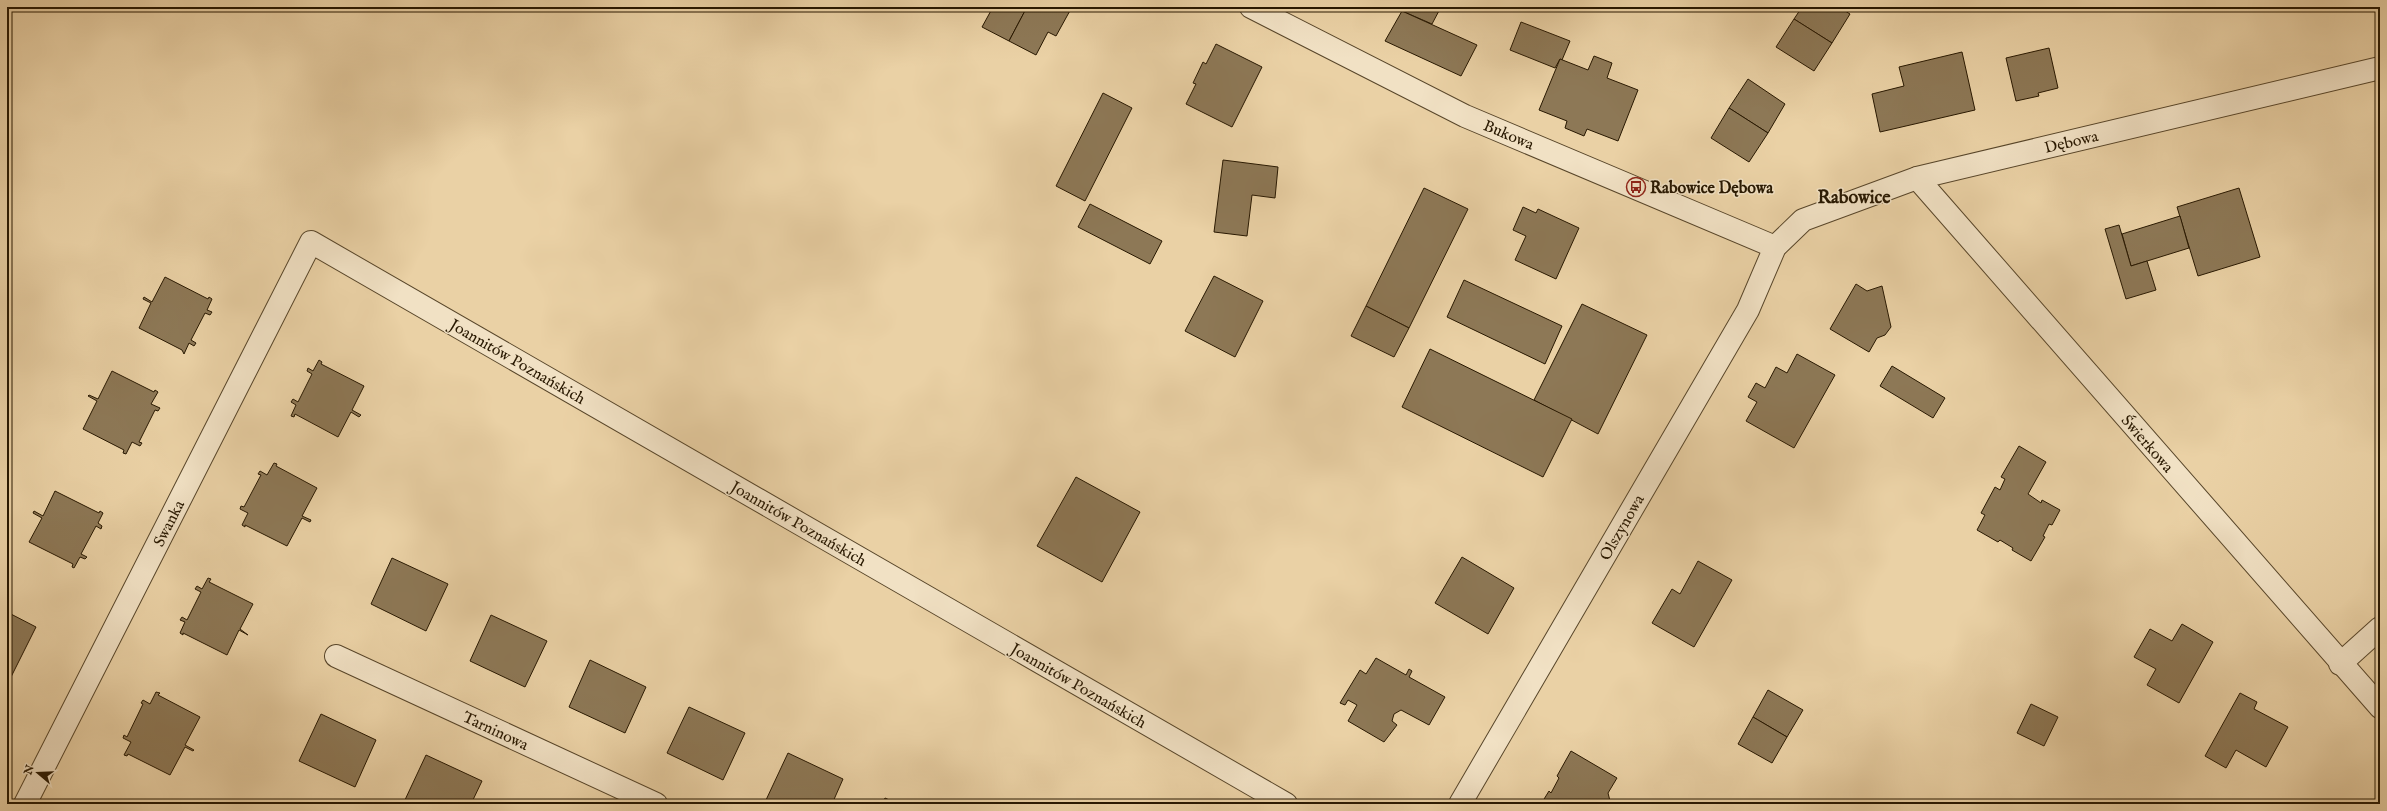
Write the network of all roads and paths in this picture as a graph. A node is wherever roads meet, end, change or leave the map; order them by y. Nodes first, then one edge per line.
1 (1250, 7) edge
2 (2380, 68) edge
3 (1917, 178) junction
4 (311, 242) joint
5 (1775, 247) junction
6 (2380, 628) edge
7 (336, 656) dead end
8 (2340, 664) junction
9 (2380, 707) edge
10 (25, 804) edge
11 (656, 804) edge
12 (1286, 804) edge
13 (1460, 804) edge

1 - 5 street, Bukowa
2 - 3 street, Dębowa
3 - 5 street, Dębowa
3 - 8 street, Świerkowa
4 - 10 street, Swanka
4 - 12 street, Joannitów Poznańskich
5 - 13 street, Olszynowa
6 - 8 street
7 - 11 street, Tarninowa
8 - 9 street, Świerkowa

